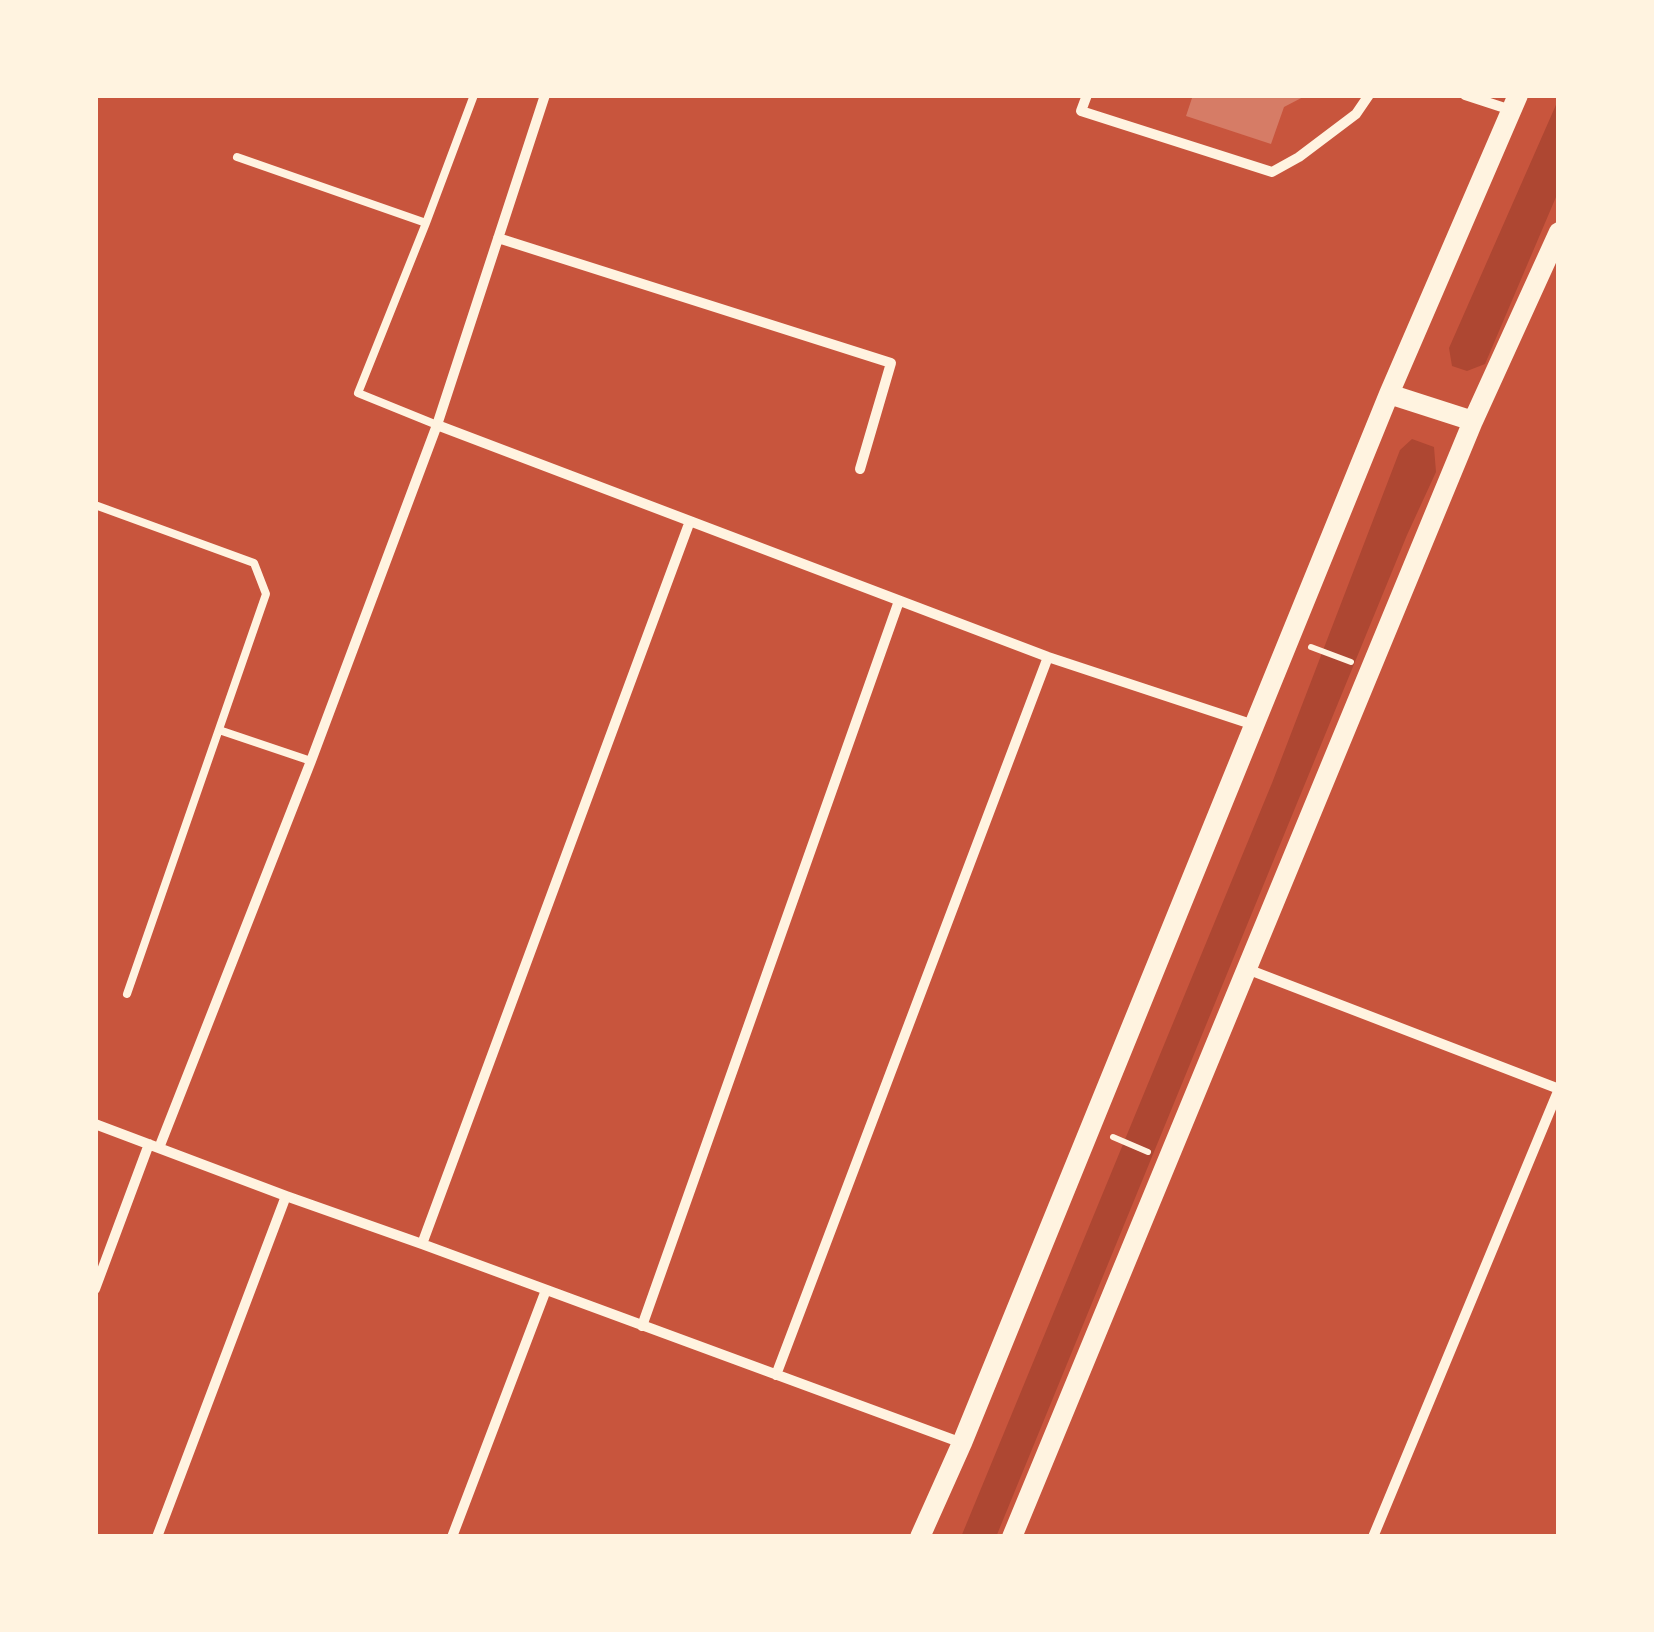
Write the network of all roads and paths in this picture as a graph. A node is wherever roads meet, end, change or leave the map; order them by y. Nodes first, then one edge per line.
1 (474, 95) edge
2 (544, 95) edge
3 (1087, 95) edge
4 (1369, 95) edge
5 (1465, 95) edge
6 (1514, 102) edge
7 (237, 157) dead end
8 (426, 223) junction
9 (1559, 232) edge
10 (498, 238) junction
11 (1389, 394) junction
12 (1473, 421) junction
13 (438, 425) junction
14 (860, 469) dead end
15 (95, 504) edge
16 (690, 521) junction
17 (900, 601) junction
18 (1290, 639) junction
19 (1048, 657) junction
20 (1370, 670) junction
21 (1254, 725) junction
22 (219, 730) junction
23 (311, 761) junction
24 (1246, 968) junction
25 (127, 994) dead end
26 (1559, 1089) edge
27 (95, 1124) edge
28 (1090, 1128) junction
29 (154, 1146) junction
30 (1167, 1161) junction
31 (286, 1196) junction
32 (422, 1244) junction
33 (95, 1288) edge
34 (546, 1290) junction
35 (642, 1326) junction
36 (776, 1375) junction
37 (962, 1443) junction
38 (156, 1537) edge
39 (452, 1537) edge
40 (920, 1537) edge
41 (1012, 1537) edge
42 (1373, 1537) edge

1 - 8 lane
2 - 10 street
3 - 4 street
5 - 6 street
6 - 11 main road
7 - 8 lane
8 - 13 lane
9 - 12 main road
10 - 13 street
10 - 14 street
11 - 12 main road
11 - 18 main road
12 - 20 main road
13 - 16 street
13 - 23 street
15 - 22 lane
16 - 17 street
16 - 32 street
17 - 19 street
17 - 35 street
18 - 20 path
18 - 21 main road
19 - 21 street
19 - 36 street
20 - 24 main road
21 - 28 main road
22 - 23 lane
22 - 25 lane
23 - 29 street
24 - 26 street
24 - 30 main road
26 - 42 street
27 - 29 street
28 - 30 path
28 - 37 main road
29 - 31 street
29 - 33 street
30 - 41 main road
31 - 32 street
31 - 38 street
32 - 34 street
34 - 35 street
34 - 39 street
35 - 36 street
36 - 37 street
37 - 40 main road

